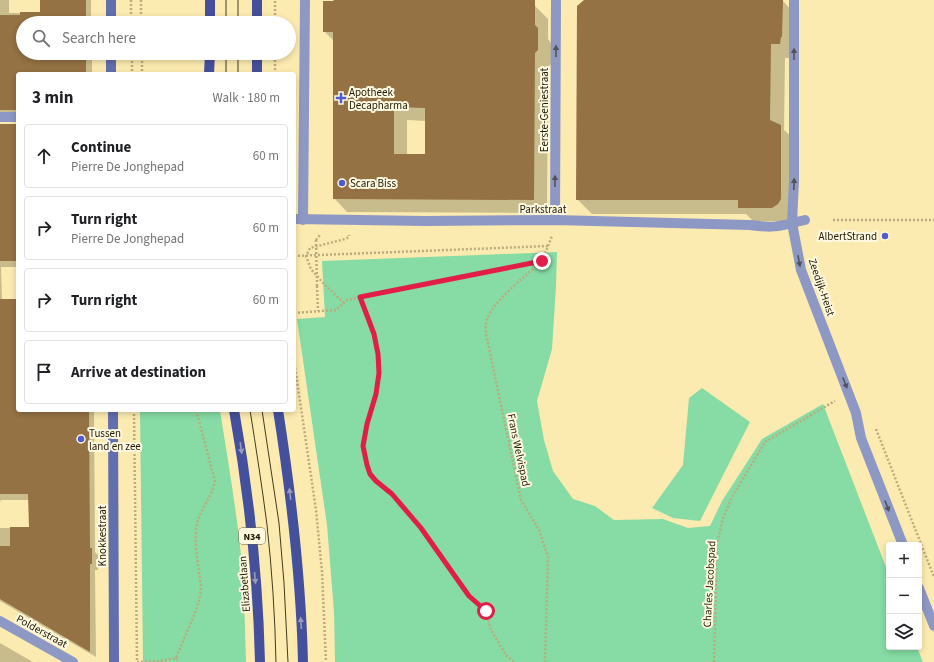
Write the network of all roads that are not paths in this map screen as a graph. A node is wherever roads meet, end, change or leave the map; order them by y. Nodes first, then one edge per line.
1 (111, 0) edge
2 (210, 0) edge
3 (257, 0) edge
4 (305, 0) edge
5 (556, 0) edge
6 (794, 0) edge
7 (111, 16) edge
8 (210, 16) edge
9 (257, 16) edge
10 (111, 60) edge
11 (210, 60) edge
12 (257, 60) edge
13 (111, 72) edge
14 (209, 72) edge
15 (257, 72) edge
16 (16, 117) edge
17 (0, 118) edge
18 (299, 220) edge
19 (555, 220) junction
20 (805, 220) dead end
21 (792, 223) junction
22 (113, 412) edge
23 (234, 412) edge
24 (278, 412) edge
25 (901, 542) edge
26 (922, 596) edge
27 (0, 621) edge
28 (934, 626) edge
29 (73, 662) edge
30 (114, 662) edge
31 (260, 662) edge
32 (303, 662) edge

1 - 7 street
2 - 8 main road
3 - 9 main road
4 - 18 street
19 -> 5 street, Eerste-Geniestraat
21 -> 6 street, Zeedijk-Heist
10 - 13 street
11 - 14 main road
12 - 15 main road
16 - 17 street
18 - 19 street, Parkstraat
19 - 21 street, Parkstraat
20 - 21 street, Parkstraat
21 -> 25 street, Zeedijk-Heist
22 - 30 street, Knokkestraat
23 -> 31 main road, Elizabetlaan / N34
32 -> 24 main road
26 - 28 street
27 - 29 street, Polderstraat

